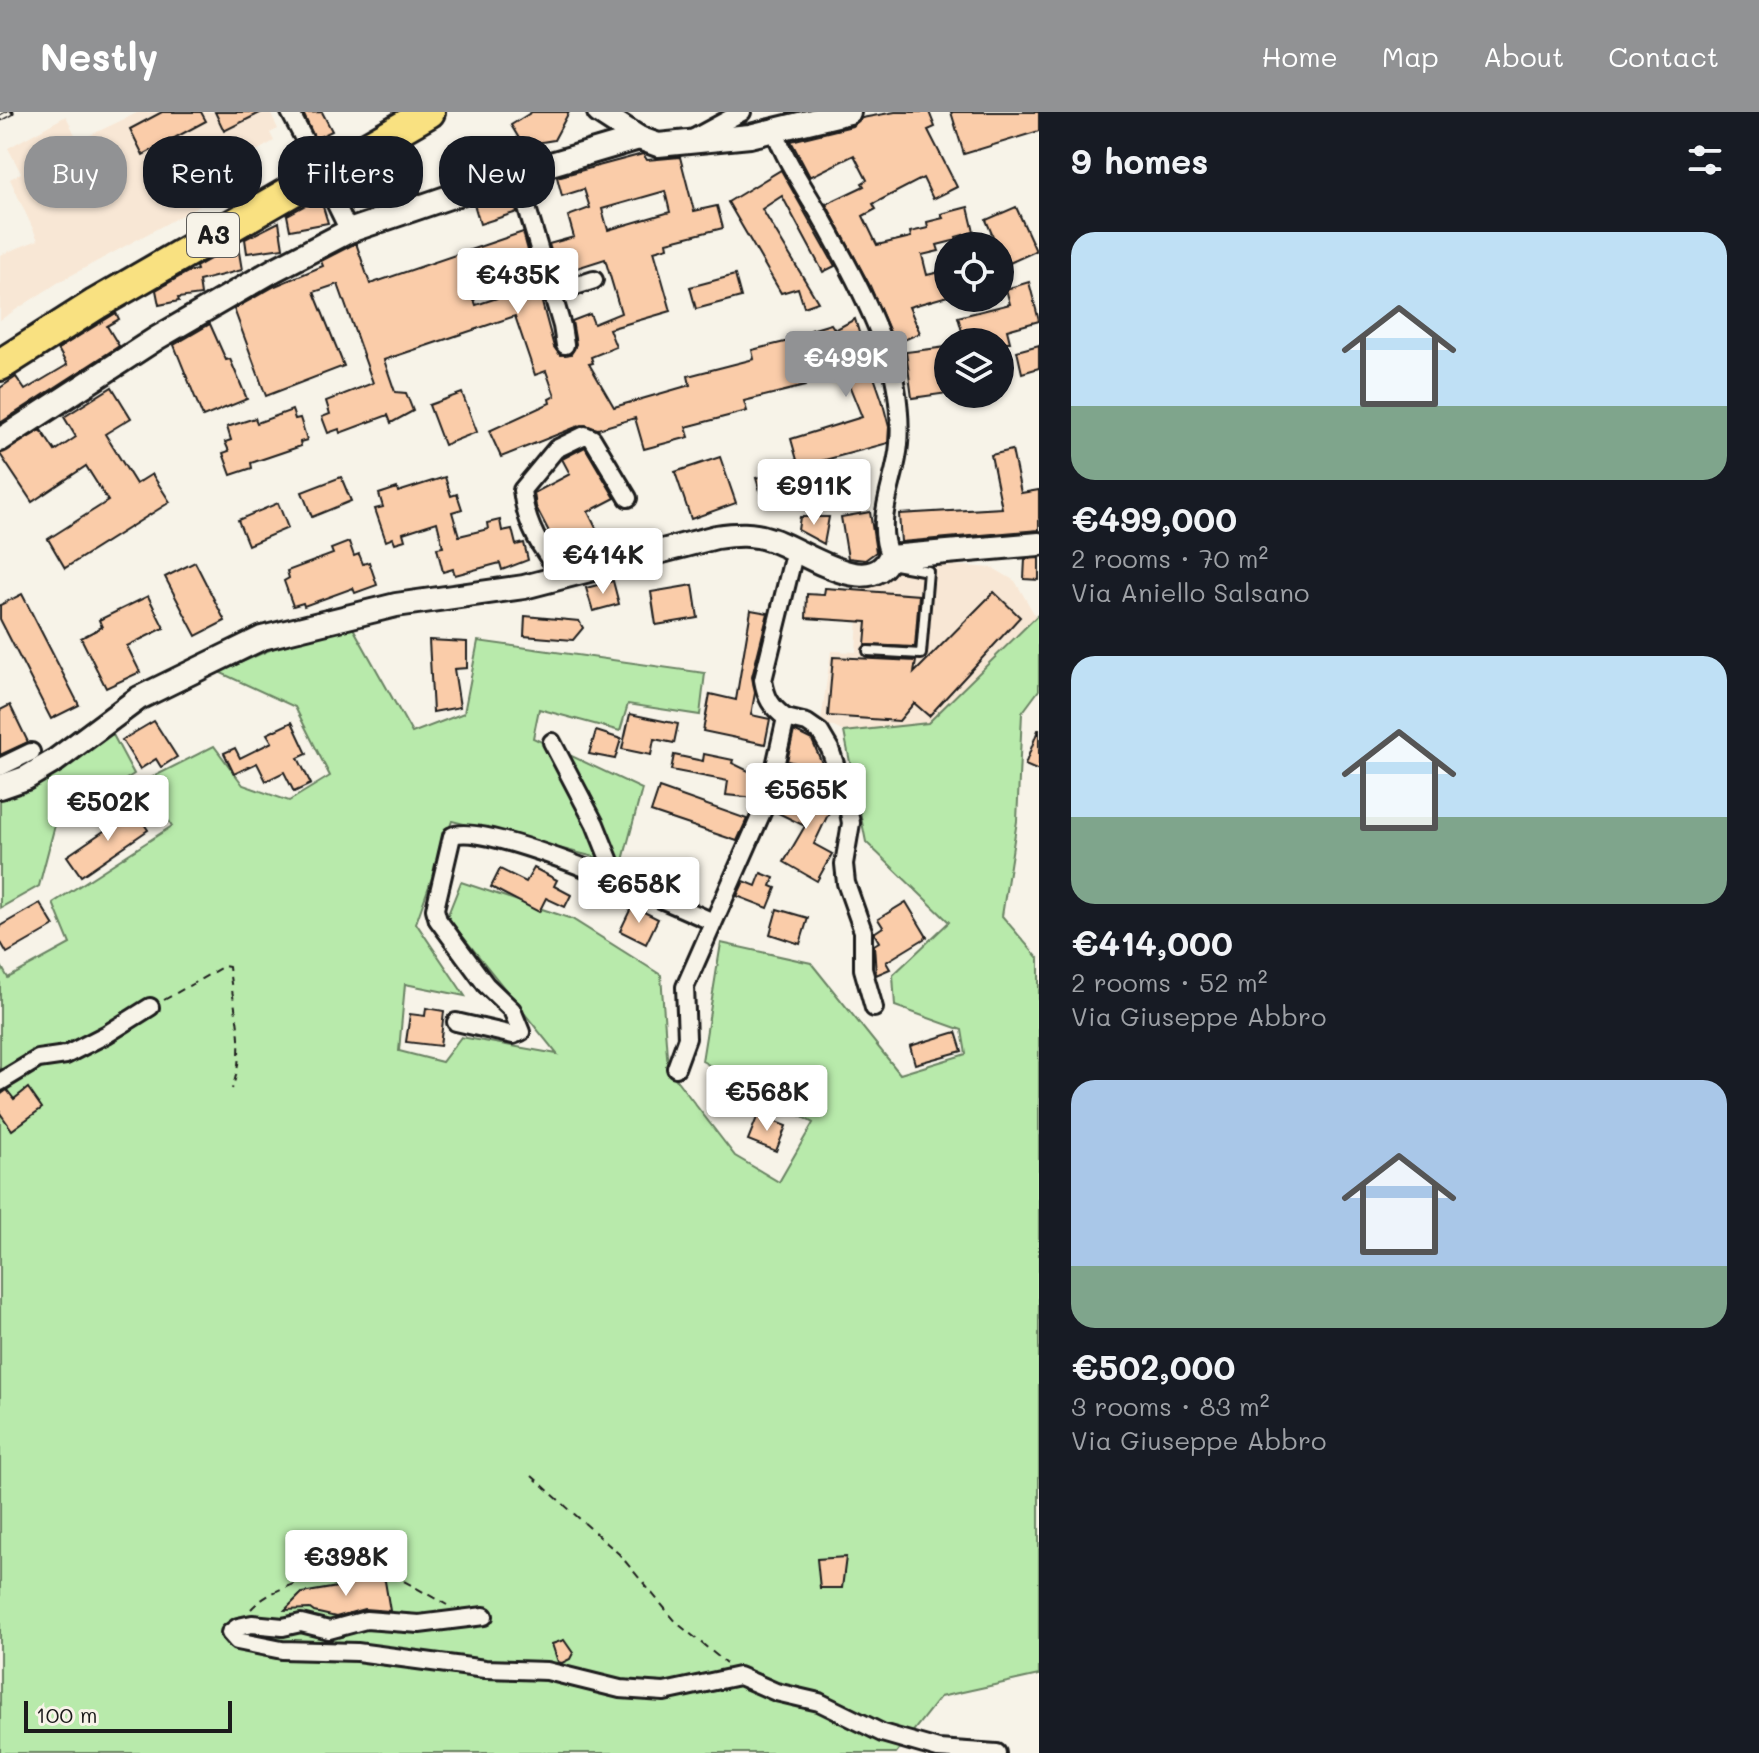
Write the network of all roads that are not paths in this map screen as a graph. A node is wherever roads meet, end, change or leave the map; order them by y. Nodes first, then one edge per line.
1 (290, 112) edge
2 (391, 112) edge
3 (429, 112) edge
4 (598, 112) edge
5 (742, 112) edge
6 (849, 112) edge
7 (774, 129) junction
8 (302, 136) tunnel mouth
9 (750, 136) junction
10 (639, 138) junction
11 (688, 142) junction
12 (602, 149) junction
13 (784, 157) junction
14 (555, 163) edge
15 (439, 200) edge
16 (338, 208) edge
17 (527, 208) edge
18 (349, 231) junction
19 (594, 280) dead end
20 (553, 293) junction
21 (0, 341) edge
22 (565, 345) dead end
23 (0, 365) edge
24 (0, 440) edge
25 (628, 498) dead end
26 (1039, 544) edge
27 (795, 550) junction
28 (888, 560) junction
29 (564, 577) junction
30 (868, 651) dead end
31 (786, 718) junction
32 (552, 742) dead end
33 (31, 752) dead end
34 (0, 767) edge
35 (0, 787) edge
36 (617, 879) junction
37 (713, 922) junction
38 (150, 1007) road end
39 (874, 1008) dead end
40 (456, 1022) dead end
41 (676, 1068) dead end
42 (0, 1082) edge
43 (476, 1617) road end
44 (997, 1753) edge

1 - 8 street
2 - 21 highway, A3
3 - 23 highway, A3
4 - 10 street
4 - 12 street
5 - 11 street
6 - 7 street
7 - 9 street
7 - 13 street
9 - 11 street
9 - 13 street
10 - 11 street
10 - 12 street
12 - 14 street
13 - 28 street
15 - 18 street
16 - 18 street
17 - 20 street
18 - 24 street
19 - 20 street
20 - 22 street
25 - 29 street
26 - 28 street
27 - 28 street
27 - 29 street
27 - 31 street
28 - 30 lane
29 - 35 street
31 - 37 street
31 - 39 street
32 - 36 street
33 - 34 street
36 - 37 street
36 - 40 street
37 - 41 street
38 - 42 street
43 - 44 street

